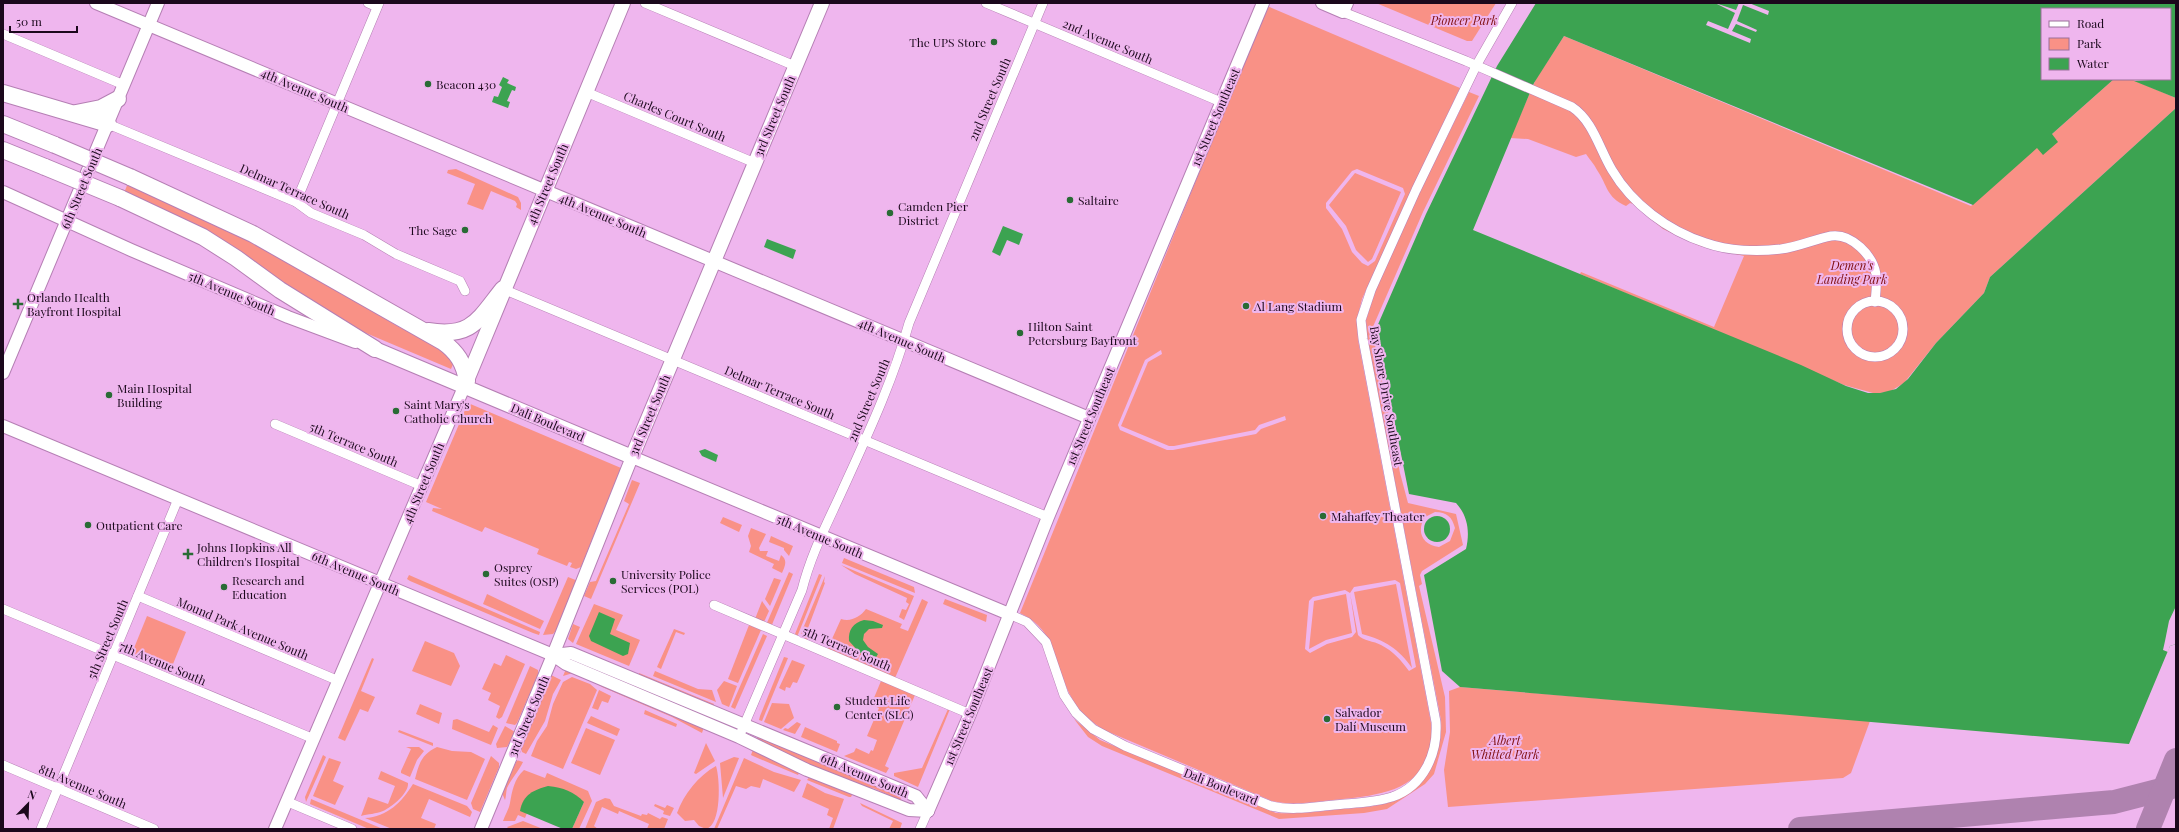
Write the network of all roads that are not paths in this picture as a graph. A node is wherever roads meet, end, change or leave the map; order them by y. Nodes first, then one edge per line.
1 (96, 3) edge
2 (158, 3) edge
3 (368, 3) edge
4 (623, 3) edge
5 (645, 3) edge
6 (822, 3) edge
7 (986, 3) edge
8 (1043, 3) edge
9 (1263, 3) edge
10 (1322, 3) edge
11 (1512, 3) edge
12 (378, 5) edge
13 (1345, 7) edge
14 (1034, 23) junction
15 (149, 25) junction
16 (3, 34) edge
17 (795, 66) junction
18 (1476, 66) junction
19 (121, 92) junction
20 (586, 92) junction
21 (3, 93) edge
22 (1221, 102) junction
23 (337, 104) junction
24 (73, 113) junction
25 (3, 124) edge
26 (108, 124) junction
27 (3, 150) edge
28 (755, 163) junction
29 (544, 190) junction
30 (3, 192) edge
31 (296, 202) junction
32 (67, 222) junction
33 (714, 261) junction
34 (503, 289) junction
35 (465, 291) dead end
36 (1875, 302) junction
37 (420, 329) junction
38 (904, 341) junction
39 (375, 349) junction
40 (672, 360) junction
41 (3, 373) edge
42 (465, 384) junction
43 (1089, 418) junction
44 (275, 424) dead end
45 (3, 426) edge
46 (864, 440) junction
47 (632, 458) junction
48 (422, 486) junction
49 (178, 499) junction
50 (1048, 517) junction
51 (820, 536) junction
52 (382, 583) junction
53 (138, 596) junction
54 (714, 605) dead end
55 (3, 609) edge
56 (1009, 614) junction
57 (784, 635) junction
58 (114, 655) junction
59 (553, 655) junction
60 (339, 681) junction
61 (1433, 704) joint
62 (970, 714) junction
63 (744, 724) junction
64 (739, 737) junction
65 (314, 740) junction
66 (3, 765) edge
67 (58, 788) junction
68 (288, 802) junction
69 (928, 811) junction
70 (41, 829) edge
71 (154, 829) edge
72 (275, 829) edge
73 (352, 829) edge
74 (481, 829) edge
75 (920, 829) edge

1 - 15 street, 4th Avenue South
2 - 15 street, 6th Street South
3 - 12 street
4 - 20 main road, 4th Street South
5 - 17 street
6 - 17 main road, 3rd Street South
7 - 14 street, 2nd Avenue South
8 - 14 street, 2nd Street South
9 - 22 street, 1st Street Southeast
10 - 13 street
11 - 18 street, Bay Shore Drive Southeast
12 - 23 street
13 - 18 street
14 - 22 street, 2nd Avenue South
14 - 38 street, 2nd Street South
15 - 19 street, 6th Street South
15 - 23 street, 4th Avenue South
16 - 19 street
17 - 28 main road, 3rd Street South
18 - 36 street
18 - 61 street, Bay Shore Drive Southeast
19 - 24 highway
19 - 26 street, 6th Street South
20 - 28 street, Charles Court South
20 - 29 main road, 4th Street South
21 - 24 highway
22 - 43 street, 1st Street Southeast
23 - 29 street, 4th Avenue South
23 - 31 street
24 - 26 highway
25 - 37 highway, bridge
26 - 31 street, Delmar Terrace South
26 - 32 street, 6th Street South
27 - 39 highway, bridge
28 - 33 main road, 3rd Street South
29 - 33 street, 4th Avenue South
29 - 34 main road, 4th Street South
30 - 32 street, 5th Avenue South
31 - 35 street, Delmar Terrace South
32 - 39 street, 5th Avenue South
32 - 41 street, 6th Street South
33 - 38 street, 4th Avenue South
33 - 40 main road, 3rd Street South
34 - 37 highway
34 - 40 street, Delmar Terrace South
34 - 42 main road, 4th Street South
36 - 36 street
37 - 42 highway
38 - 43 street, 4th Avenue South
38 - 46 street, 2nd Street South
39 - 42 main road, 5th Avenue South
40 - 46 street, Delmar Terrace South
40 - 47 main road, 3rd Street South
42 - 47 main road, Dali Boulevard
42 - 48 street, 4th Street South
43 - 50 street, 1st Street Southeast
44 - 48 street, 5th Terrace South
45 - 49 street, 6th Avenue South
46 - 50 street, Delmar Terrace South
46 - 51 street, 2nd Street South
47 - 51 street, 5th Avenue South
47 - 59 street, 3rd Street South
48 - 52 street, 4th Street South
49 - 52 street, 6th Avenue South
49 - 53 street, 5th Street South
50 - 56 street, 1st Street Southeast
51 - 56 street, 5th Avenue South
51 - 57 street, 2nd Street South
52 - 59 street, 6th Avenue South
52 - 60 street, 4th Street South
53 - 58 street, 5th Street South
53 - 60 street, Mound Park Avenue South
54 - 57 street, 5th Terrace South
55 - 58 street, 7th Avenue South
56 - 61 street, Dali Boulevard
56 - 62 street, 1st Street Southeast
57 - 62 street, 5th Terrace South
57 - 63 street, 2nd Street South
58 - 65 street, 7th Avenue South
58 - 67 street, 5th Street South
59 - 63 street, 6th Avenue South
59 - 64 street, 6th Avenue South
59 - 74 street, 3rd Street South
60 - 65 street, 4th Street South
62 - 69 street, 1st Street Southeast
63 - 64 street, 2nd Street South
63 - 69 street, 6th Avenue South
64 - 69 street, 6th Avenue South
65 - 68 street, 4th Street South
66 - 67 street, 8th Avenue South
67 - 70 street, 5th Street South
67 - 71 street, 8th Avenue South
68 - 72 street, 4th Street South
68 - 73 street
69 - 75 street, 1st Street Southeast

